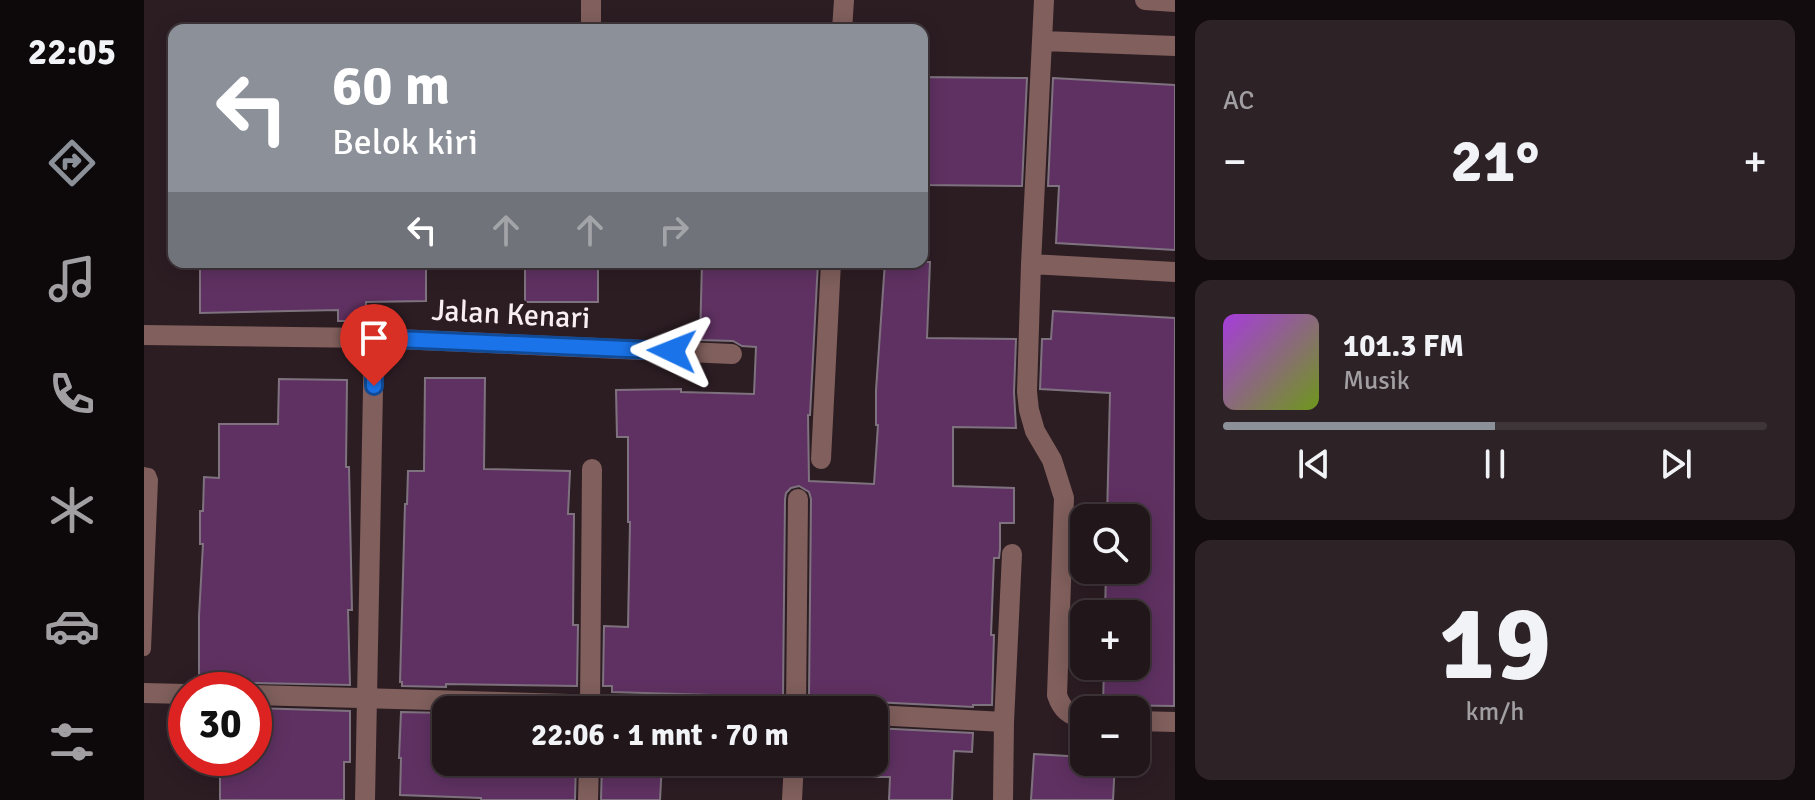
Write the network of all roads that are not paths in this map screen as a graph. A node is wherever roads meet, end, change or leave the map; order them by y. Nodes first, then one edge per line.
1 (591, 0) edge
2 (844, 0) edge
3 (1044, 0) edge
4 (1145, 0) edge
5 (1175, 2) edge
6 (591, 24) edge
7 (842, 24) edge
8 (1043, 41) junction
9 (1175, 46) edge
10 (1031, 264) junction
11 (831, 268) edge
12 (1175, 272) edge
13 (144, 335) edge
14 (374, 338) junction
15 (732, 354) dead end
16 (821, 459) dead end
17 (592, 469) dead end
18 (144, 474) edge
19 (798, 499) dead end
20 (1012, 554) dead end
21 (144, 649) edge
22 (144, 693) edge
23 (168, 694) edge
24 (272, 695) edge
25 (590, 696) edge
26 (796, 696) edge
27 (368, 697) junction
28 (432, 700) edge
29 (1070, 714) edge
30 (888, 716) edge
31 (1150, 721) edge
32 (1004, 722) junction
33 (1175, 722) edge
34 (589, 776) edge
35 (793, 776) edge
36 (365, 800) edge
37 (588, 800) edge
38 (792, 800) edge
39 (1003, 800) edge

1 - 6 street
2 - 7 street
3 - 8 street
4 - 5 street
8 - 9 street
8 - 10 street
10 - 12 street
10 - 29 street
11 - 16 street
13 - 14 street, Jalan Kenari
14 - 15 street, Jalan Kenari
14 - 27 street
17 - 25 street
18 - 21 lane
19 - 26 street
20 - 32 street
22 - 23 street
24 - 27 street
27 - 28 street
27 - 36 street
30 - 32 street
31 - 33 street
32 - 39 street
34 - 37 street
35 - 38 street

